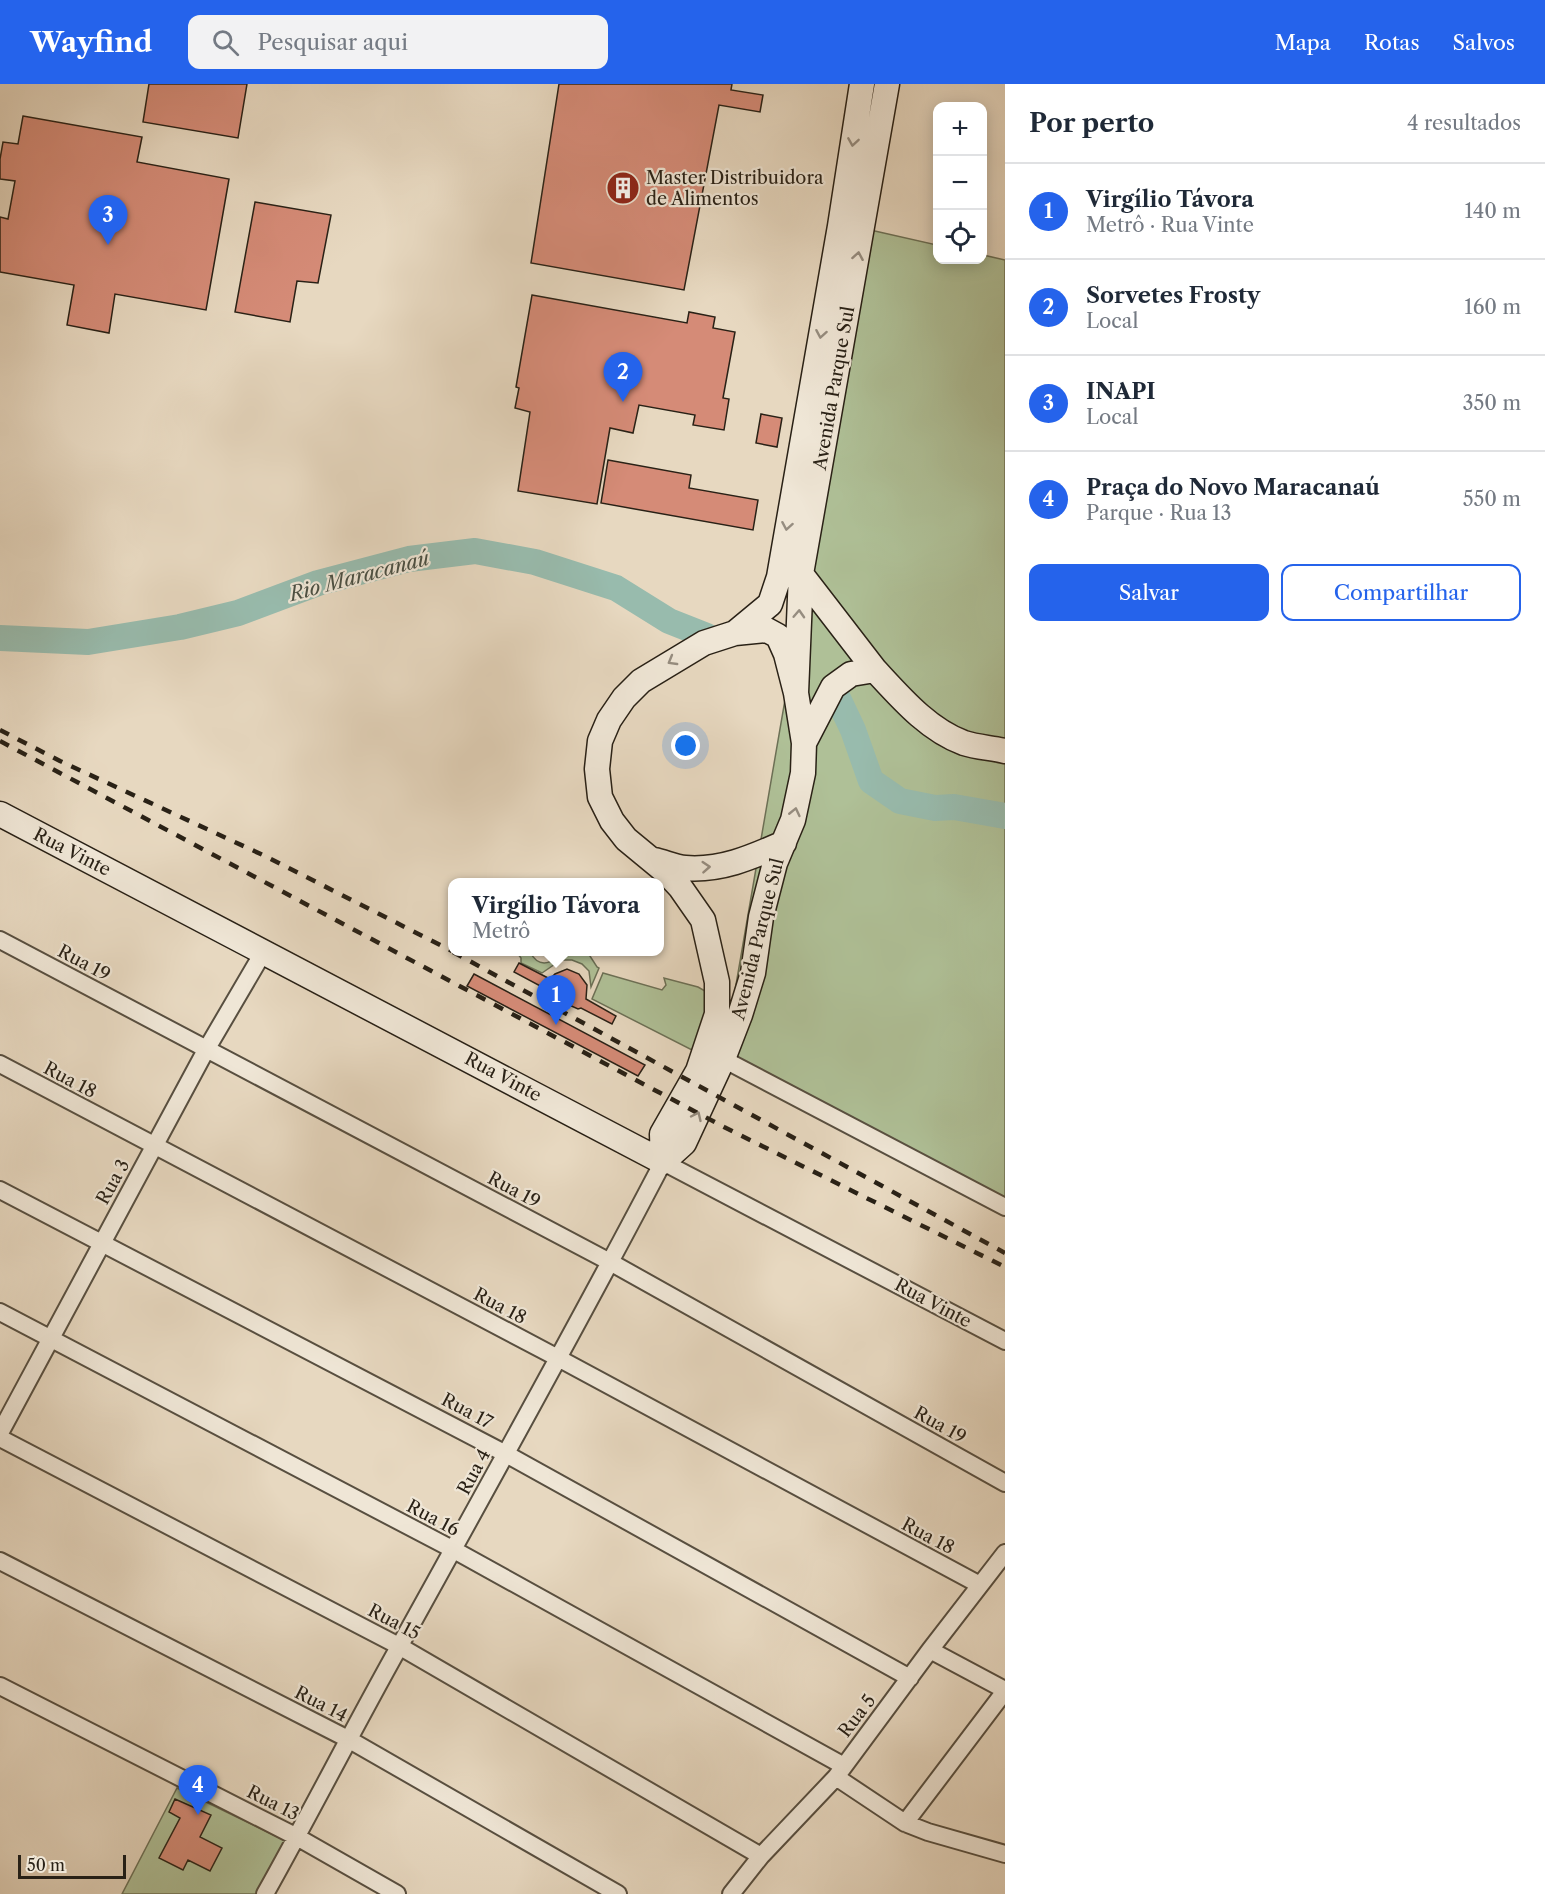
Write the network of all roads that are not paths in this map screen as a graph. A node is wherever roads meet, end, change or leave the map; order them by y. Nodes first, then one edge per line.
1 (862, 84) edge
2 (887, 84) edge
3 (801, 574) junction
4 (735, 633) junction
5 (875, 670) junction
6 (796, 693) junction
7 (804, 743) junction
8 (1005, 751) edge
9 (0, 814) edge
10 (783, 843) junction
11 (648, 858) junction
12 (0, 940) edge
13 (264, 951) junction
14 (206, 1050) junction
15 (723, 1059) junction
16 (0, 1064) edge
17 (155, 1147) junction
18 (663, 1162) junction
19 (0, 1190) edge
20 (1005, 1207) edge
21 (101, 1243) junction
22 (610, 1262) junction
23 (0, 1312) edge
24 (52, 1339) junction
25 (1005, 1341) edge
26 (558, 1358) junction
27 (0, 1433) edge
28 (0, 1438) edge
29 (506, 1454) junction
30 (1005, 1484) edge
31 (454, 1550) junction
32 (1005, 1553) edge
33 (0, 1561) edge
34 (980, 1585) junction
35 (399, 1647) junction
36 (930, 1650) junction
37 (909, 1678) junction
38 (0, 1686) edge
39 (1005, 1691) edge
40 (348, 1739) junction
41 (840, 1771) junction
42 (905, 1823) junction
43 (297, 1837) junction
44 (1005, 1854) edge
45 (761, 1856) junction
46 (265, 1894) edge
47 (397, 1894) edge
48 (618, 1894) edge
49 (731, 1894) edge

1 -> 4 street, Avenida Parque Sul
3 -> 2 street, Avenida Parque Sul
3 - 5 street
6 -> 3 street, Avenida Parque Sul
4 - 6 street, Avenida Parque Sul
4 -> 11 street, Avenida Parque Sul
5 - 7 street
5 - 8 street
6 - 7 street, Avenida Parque Sul
10 -> 7 street, Avenida Parque Sul
9 - 13 street, Rua Vinte
11 -> 10 street
10 - 15 street, Avenida Parque Sul
11 - 18 street, Avenida Parque Sul
12 - 14 street, Rua 19
13 - 14 street, Rua 3
13 - 18 street, Rua Vinte
14 - 17 street, Rua 3
14 - 22 street, Rua 19
18 -> 15 street, Avenida Parque Sul
15 - 20 street
16 - 17 street, Rua 18
17 - 21 street, Rua 3
17 - 26 street, Rua 18
18 - 22 street, Rua 4
18 - 25 street, Rua Vinte
19 - 21 street, Rua 17
21 - 24 street, Rua 3
21 - 29 street, Rua 17
22 - 26 street, Rua 4
22 - 30 street, Rua 19
23 - 24 street, Rua 16
24 - 27 street, Rua 3
24 - 31 street, Rua 16
26 - 29 street, Rua 4
26 - 34 street, Rua 18
28 - 35 street, Rua 15
29 - 31 street, Rua 4
29 - 37 street, Rua 17
31 - 35 street, Rua 4
31 - 41 street, Rua 16
32 - 34 street, Rua 5
33 - 40 street, Rua 14
34 - 36 street, Rua 5
35 - 40 street, Rua 4
35 - 45 street, Rua 15
36 - 37 street, Rua 5
36 - 39 street
37 - 41 street, Rua 5
38 - 43 street, Rua 13
39 - 42 street
40 - 43 street, Rua 4
40 - 48 street, Rua 14
41 - 42 street, Rua 16
41 - 45 street, Rua 5
42 - 44 street, Rua 16
43 - 46 street, Rua 4
43 - 47 street, Rua 13
45 - 49 street, Rua 5

